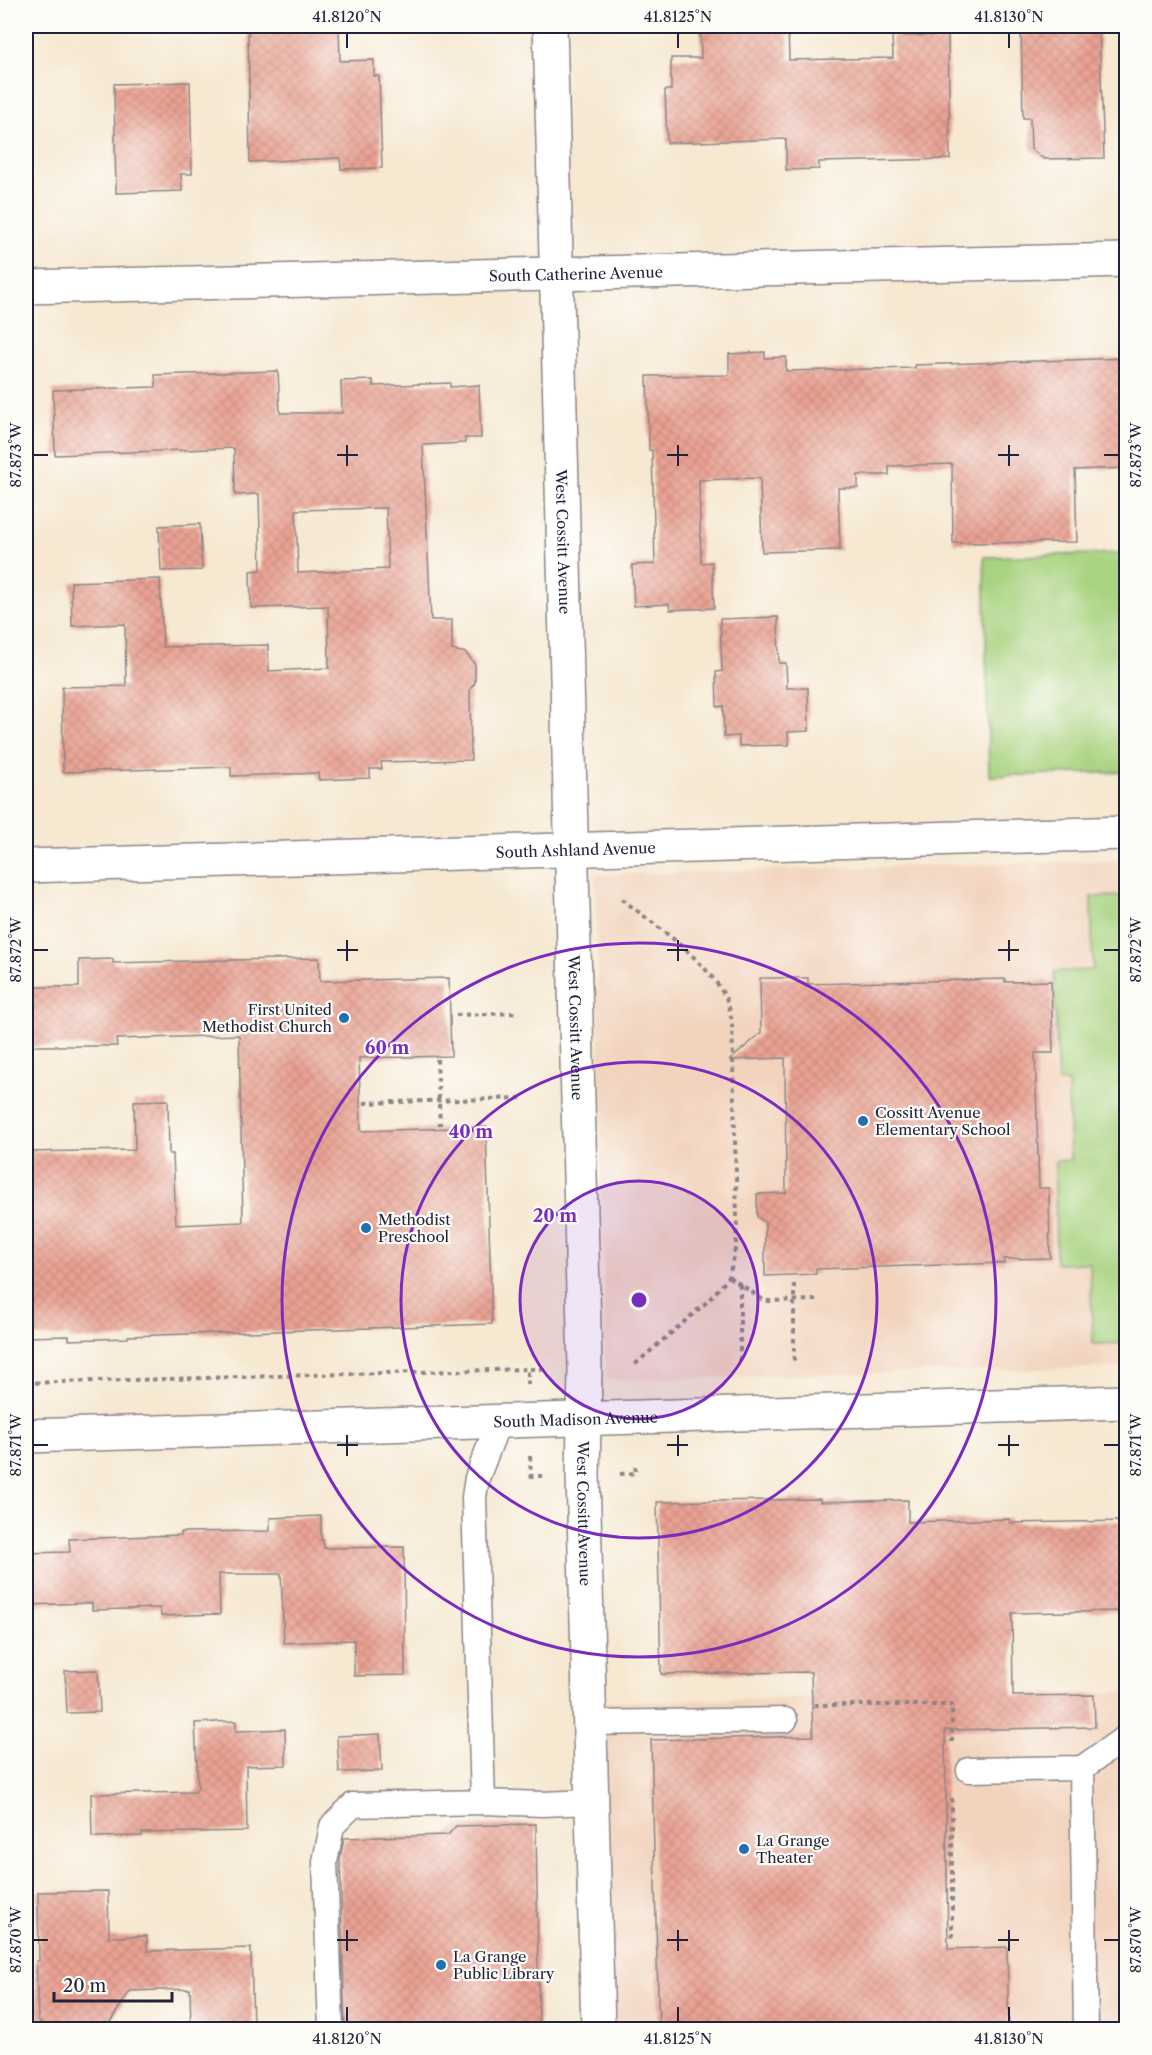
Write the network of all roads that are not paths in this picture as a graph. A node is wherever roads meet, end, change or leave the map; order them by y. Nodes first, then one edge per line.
1 (550, 26) edge
2 (1126, 260) edge
3 (556, 273) junction
4 (26, 287) edge
5 (1126, 833) edge
6 (571, 849) junction
7 (26, 866) edge
8 (1126, 1402) edge
9 (585, 1418) junction
10 (499, 1421) junction
11 (26, 1436) edge
12 (785, 1720) road end
13 (590, 1723) junction
14 (1126, 1737) edge
15 (1082, 1768) junction
16 (969, 1770) dead end
17 (483, 1802) junction
18 (592, 1802) junction
19 (331, 2030) edge
20 (598, 2030) edge
21 (1086, 2030) edge

1 - 3 street, West Cossitt Avenue
2 - 3 street, South Catherine Avenue
3 - 4 street, South Catherine Avenue
3 - 6 street, West Cossitt Avenue
5 - 6 street, South Ashland Avenue
6 - 7 street, South Ashland Avenue
6 - 9 street, West Cossitt Avenue
8 - 9 street, South Madison Avenue
9 - 10 street, South Madison Avenue
9 - 13 street, West Cossitt Avenue
10 - 11 street, South Madison Avenue
10 - 17 lane
12 - 13 lane
13 - 18 street, West Cossitt Avenue
14 - 15 lane
15 - 16 lane
15 - 21 lane
17 - 18 lane
17 - 19 lane
18 - 20 street, West Cossitt Avenue

